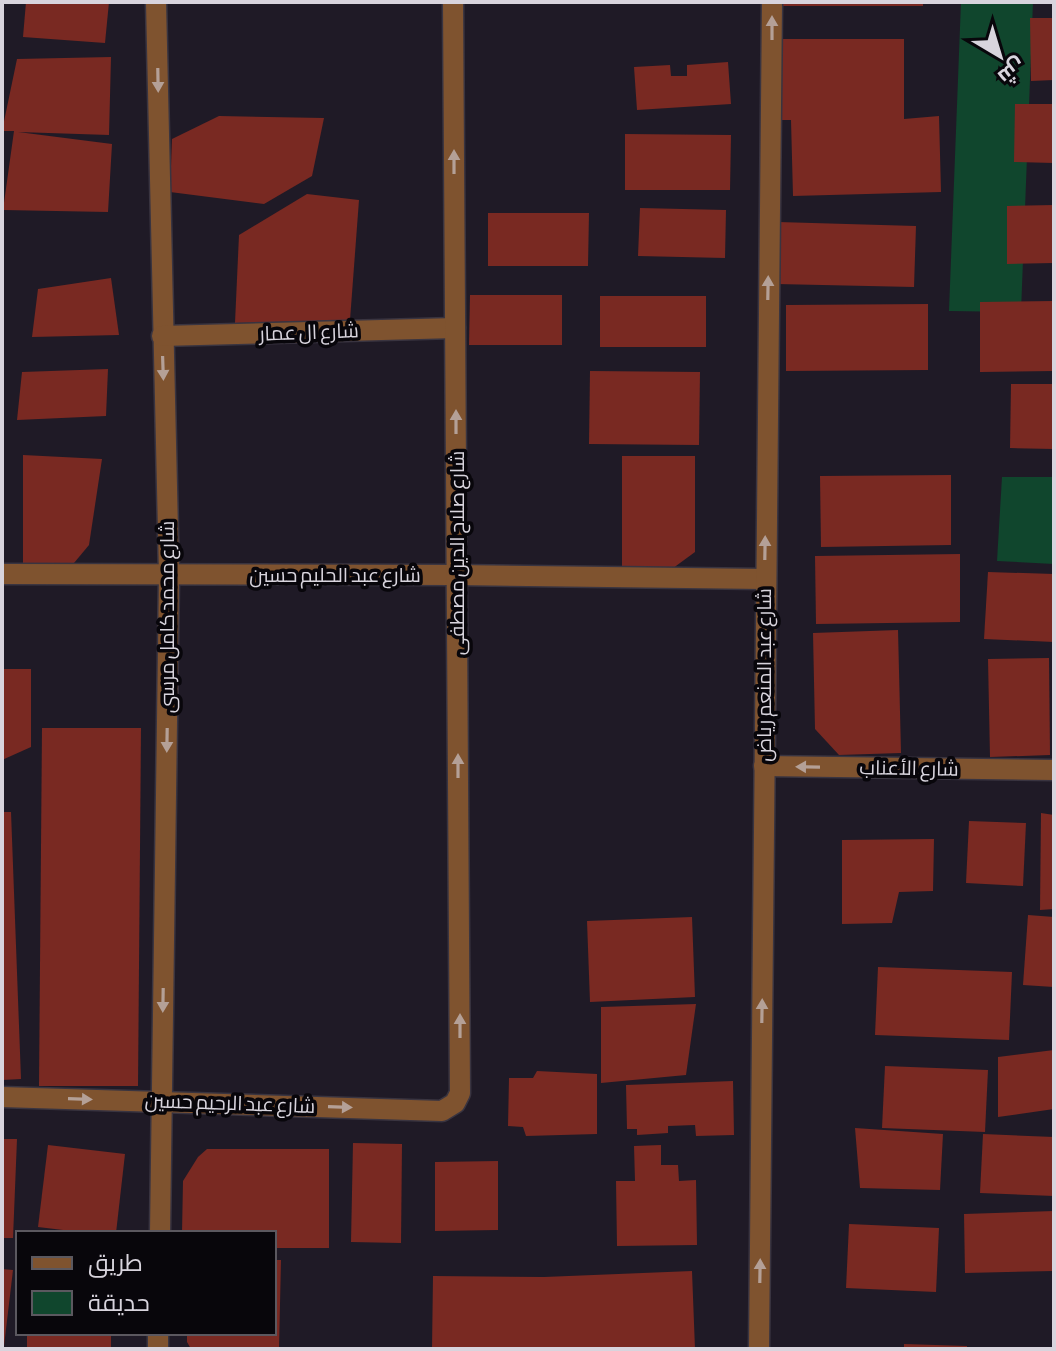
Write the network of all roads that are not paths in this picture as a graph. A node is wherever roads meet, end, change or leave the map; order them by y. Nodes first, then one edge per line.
1 (156, 2) edge
2 (453, 2) edge
3 (772, 2) edge
4 (455, 328) junction
5 (162, 336) junction
6 (2, 574) edge
7 (169, 575) junction
8 (457, 575) junction
9 (764, 579) junction
10 (764, 766) junction
11 (1054, 770) edge
12 (2, 1097) edge
13 (162, 1101) junction
14 (455, 1103) joint
15 (160, 1231) edge
16 (759, 1349) edge

1 -> 5 street, شارع محمد كامل مرسى
4 -> 2 street, شارع صلاح الدين مصطفى
9 -> 3 street, شارع عبد المنعم رياض
4 - 5 street, شارع ال عمار
8 -> 4 street, شارع صلاح الدين مصطفى
5 -> 7 street, شارع محمد كامل مرسى
6 - 7 street, شارع عبد الحليم حسين
7 - 8 street, شارع عبد الحليم حسين
7 -> 13 street, شارع محمد كامل مرسى
8 - 9 street, شارع عبد الحليم حسين
14 -> 8 street, شارع صلاح الدين مصطفى
9 - 10 street, شارع عبد المنعم رياض
11 -> 10 street, شارع الأعناب
16 -> 10 street, شارع عبد المنعم رياض
12 -> 13 street, شارع عبد الرحيم حسين
13 -> 14 street, شارع عبد الرحيم حسين
13 - 15 street, شارع محمد كامل مرسى

